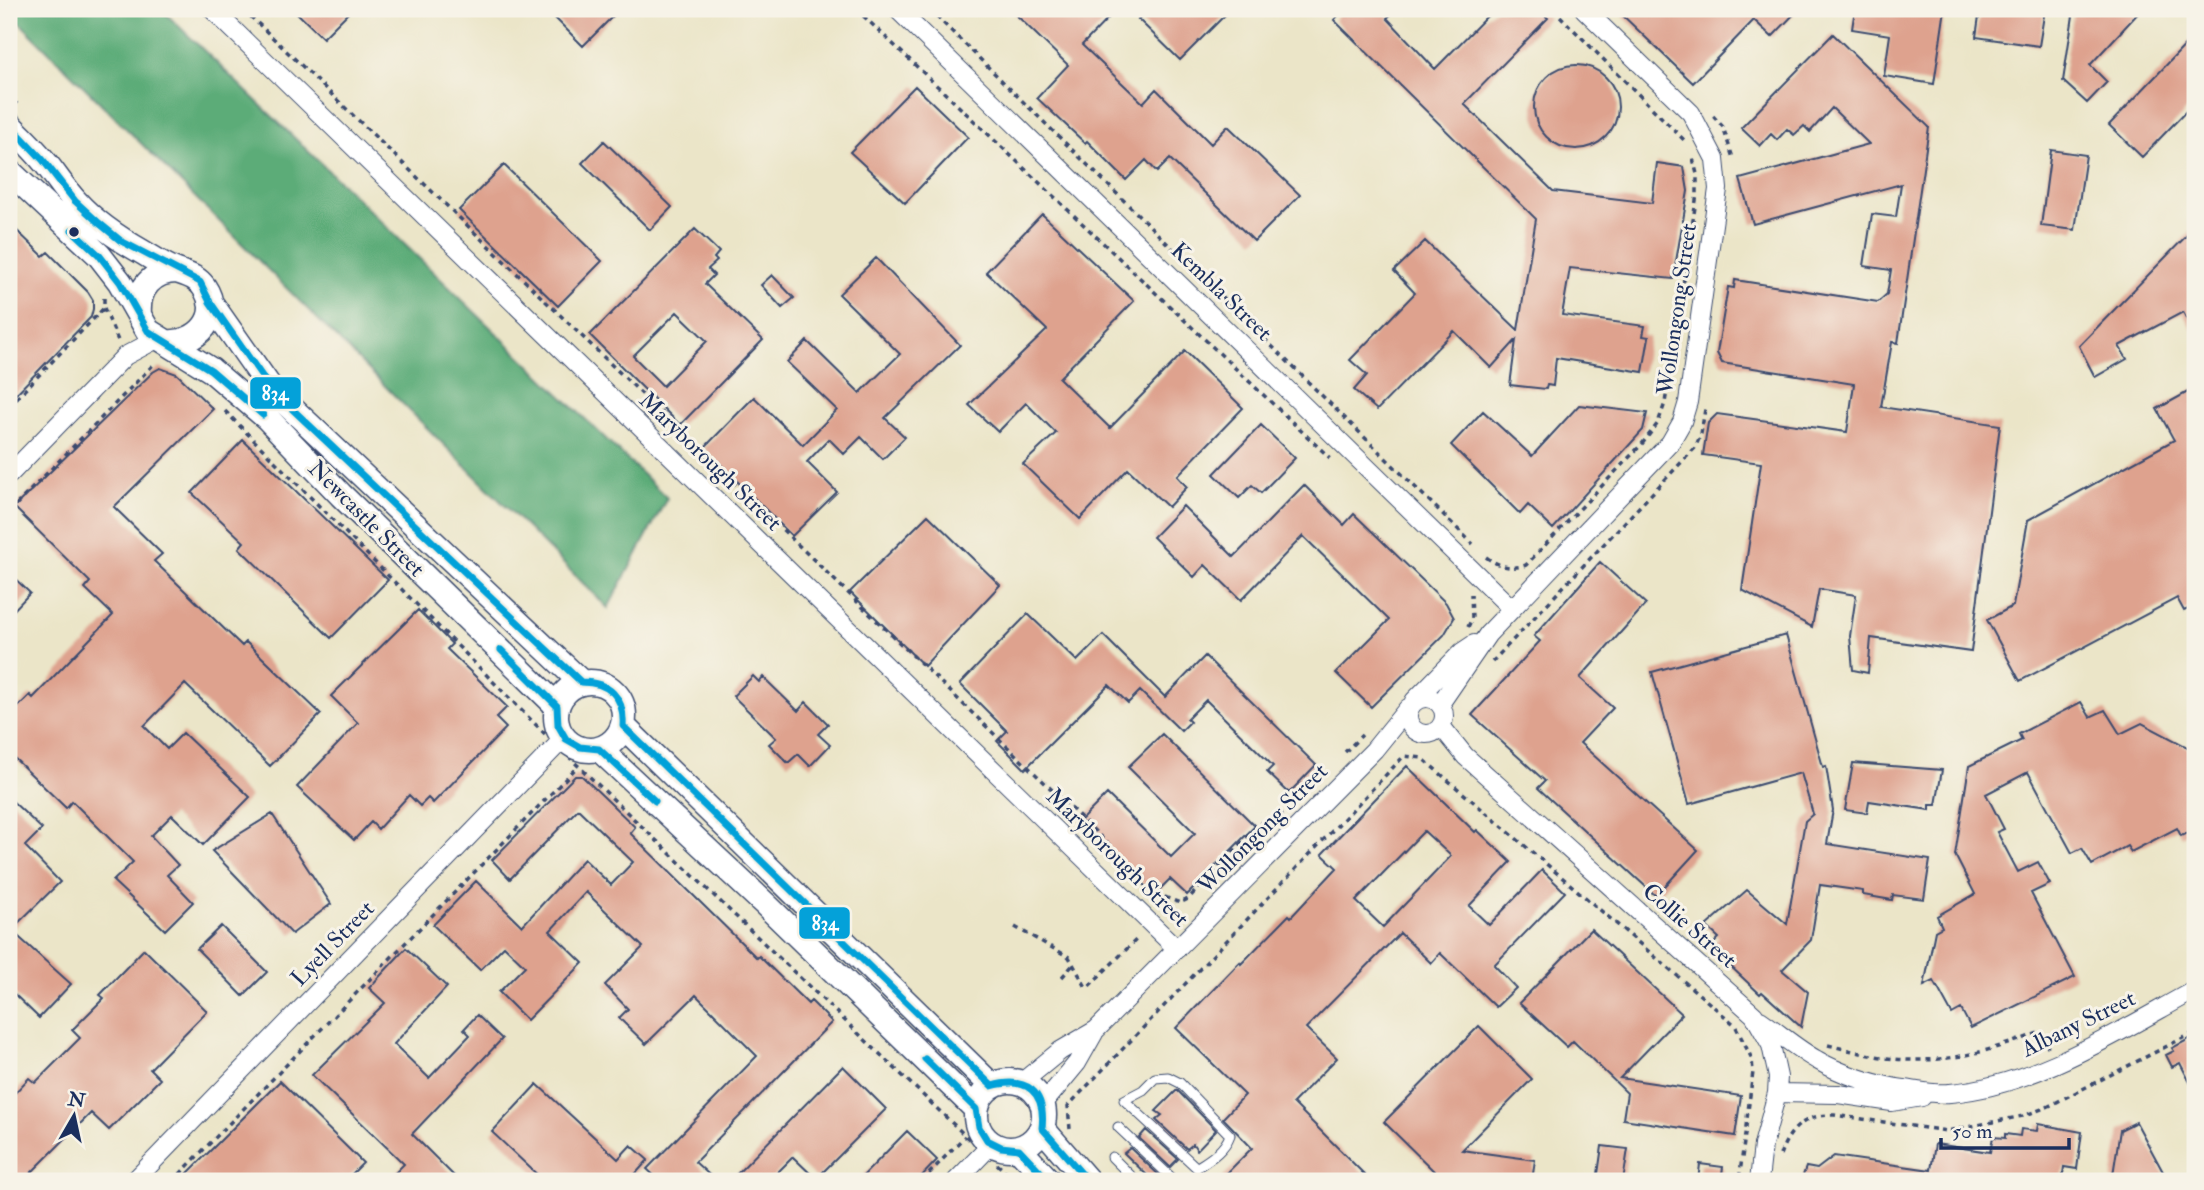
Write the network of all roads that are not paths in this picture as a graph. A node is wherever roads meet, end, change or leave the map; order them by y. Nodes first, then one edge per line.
1 (212, 9) edge
2 (897, 9) edge
3 (1584, 9) edge
4 (14, 115) edge
5 (9, 171) edge
6 (177, 271) junction
7 (210, 302) junction
8 (139, 316) junction
9 (160, 348) junction
10 (125, 356) junction
11 (9, 475) edge
12 (1512, 608) junction
13 (1466, 656) junction
14 (581, 682) junction
15 (1411, 704) junction
16 (1440, 704) junction
17 (557, 706) junction
18 (623, 726) junction
19 (1428, 730) junction
20 (564, 738) junction
21 (599, 749) junction
22 (1374, 750) junction
23 (1177, 948) junction
24 (2195, 990) edge
25 (1754, 1015) junction
26 (1096, 1030) junction
27 (1021, 1083) junction
28 (992, 1086) junction
29 (1777, 1093) junction
30 (1936, 1094) junction
31 (1042, 1104) junction
32 (976, 1109) junction
33 (1118, 1127) dead end
34 (1042, 1128) junction
35 (991, 1144) junction
36 (1019, 1149) junction
37 (1112, 1157) dead end
38 (1198, 1167) joint
39 (134, 1181) edge
40 (956, 1181) edge
41 (1049, 1181) edge
42 (1088, 1181) edge
43 (1136, 1181) edge
44 (1175, 1181) edge
45 (1759, 1181) edge

1 - 23 street, Maryborough Street
2 - 12 street, Kembla Street
3 - 12 street, Wollongong Street
4 - 6 main road, Newcastle Street
5 - 8 main road, Newcastle Street
6 - 7 main road, Newcastle Street
6 - 8 main road
7 - 9 main road
7 - 14 main road, Newcastle Street
8 - 9 main road, Newcastle Street
8 - 10 street
9 - 10 street
9 - 17 main road, Newcastle Street
10 - 11 street
12 - 13 street, Wollongong Street
13 - 15 street, Wollongong Street
13 - 16 street, Wollongong Street
14 - 17 main road
14 - 18 main road
15 - 16 street
15 - 19 street
15 - 22 street, Wollongong Street
16 - 19 street
17 - 20 main road
18 - 21 main road
18 - 28 main road
19 - 22 street, Wollongong Street
19 - 25 street, Collie Street
20 - 21 main road
20 - 39 street, Lyell Street
21 - 32 main road
22 - 23 street, Wollongong Street
23 - 26 street, Wollongong Street
24 - 30 street, Albany Street
25 - 29 street, Collie Street
25 - 30 street, Albany Street
26 - 27 street, Wollongong Street
26 - 31 street, Wollongong Street
27 - 28 main road
27 - 31 main road
28 - 32 main road
29 - 30 street, Albany Street
29 - 45 street, Collie Street
31 - 34 main road
32 - 35 main road
33 - 44 lane
34 - 36 main road
34 - 42 main road
35 - 36 main road
35 - 40 street
36 - 41 main road
37 - 43 lane
38 - 38 lane

